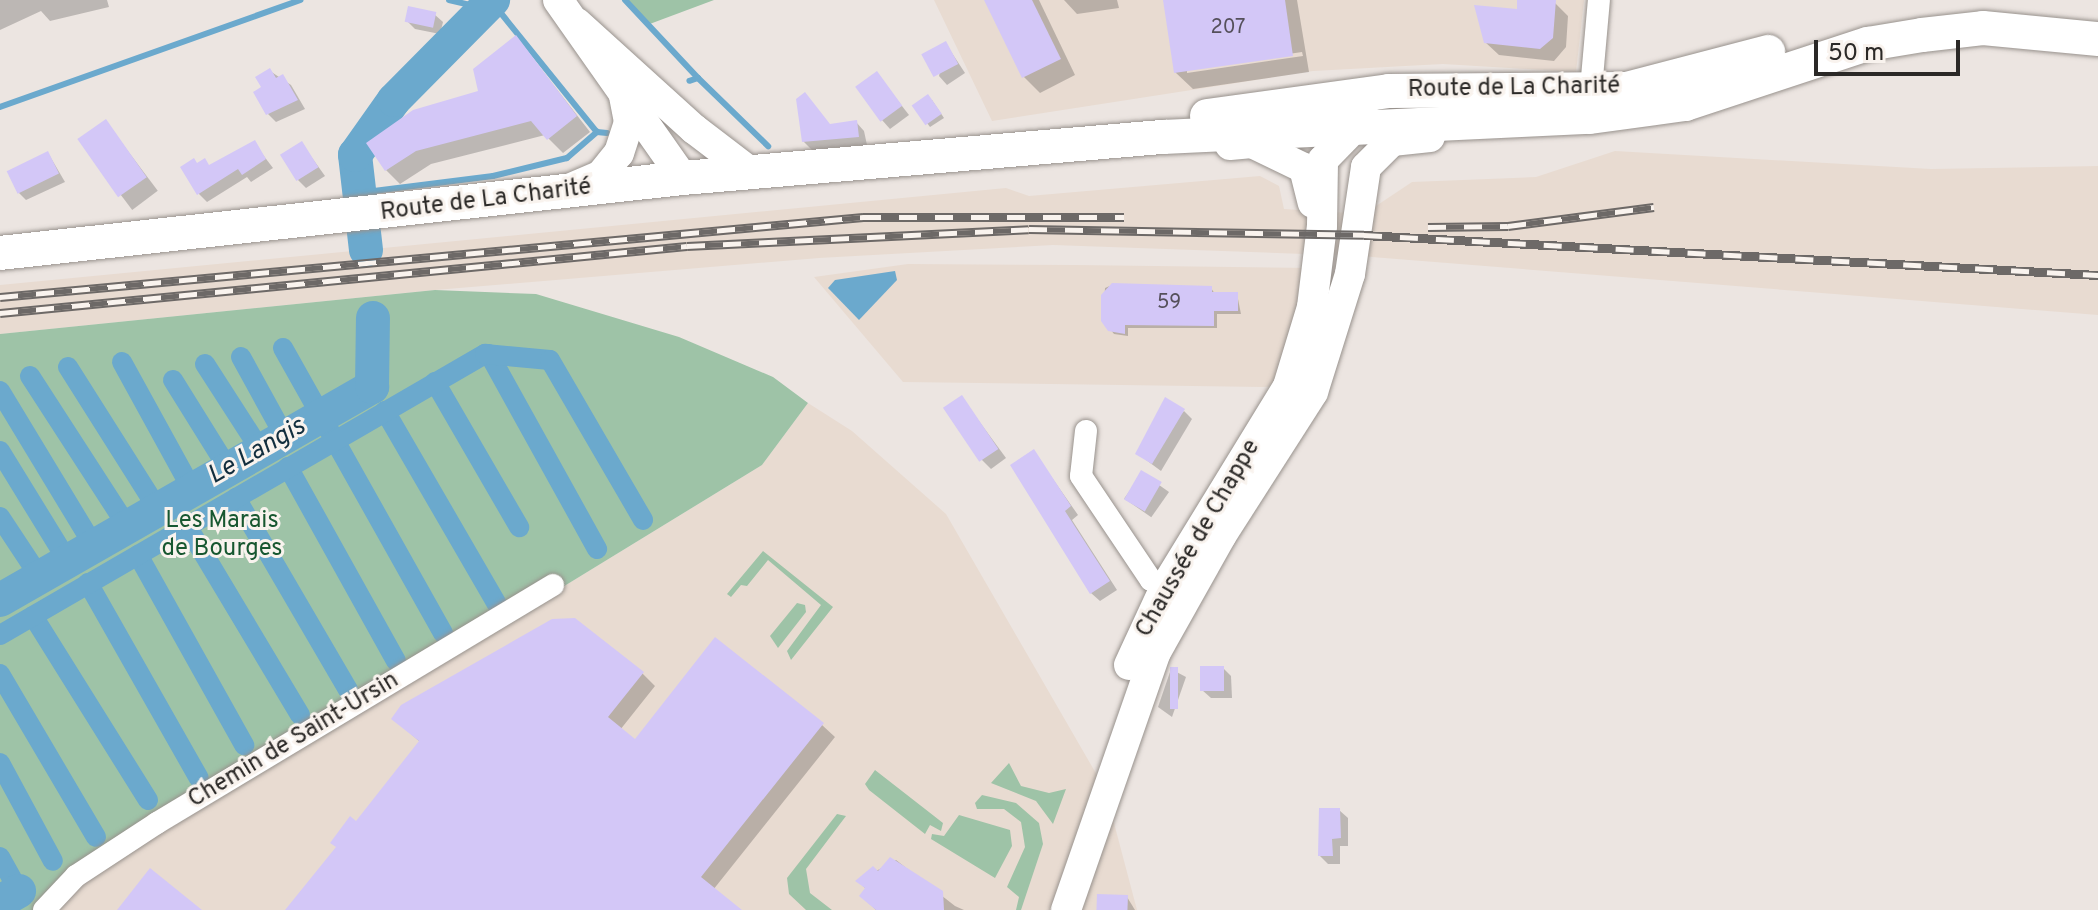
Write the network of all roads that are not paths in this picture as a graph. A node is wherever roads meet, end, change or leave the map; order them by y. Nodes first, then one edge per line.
1 (1599, 0) edge
2 (568, 11) edge
3 (2098, 18) edge
4 (2098, 39) edge
5 (1517, 93) junction
6 (624, 94) junction
7 (1590, 104) junction
8 (1271, 106) junction
9 (694, 129) junction
10 (1335, 136) junction
11 (973, 156) junction
12 (753, 174) junction
13 (683, 178) junction
14 (563, 191) junction
15 (0, 253) edge
16 (1312, 307) junction
17 (1331, 342) junction
18 (1086, 431) dead end
19 (553, 585) dead end
20 (1165, 587) junction
21 (44, 910) edge
22 (1046, 910) edge
23 (1066, 910) edge

1 - 7 street
2 - 6 main road
2 - 9 main road
3 - 7 main road, Route de La Charité
4 - 7 main road, Route de La Charité
5 - 7 main road, Route de La Charité
5 - 8 main road, Route de La Charité
5 - 10 main road
6 - 13 main road
6 - 14 main road
7 - 10 main road, Route de La Charité
7 - 17 main road, Chaussée de Chappe
8 - 10 main road
8 - 11 main road, Route de La Charité
9 - 12 main road
9 - 13 main road
10 - 11 main road, Route de La Charité
10 - 16 main road, Chaussée de Chappe
10 - 17 main road, Chaussée de Chappe
11 - 12 main road, Route de La Charité
11 - 16 main road, Chaussée de Chappe
12 - 13 main road, Route de La Charité
13 - 14 main road, Route de La Charité
14 - 15 main road, Route de La Charité
16 - 20 main road, Chaussée de Chappe
17 - 23 main road, Chaussée de Chappe
18 - 20 street
19 - 21 street, Chemin de Saint-Ursin
20 - 22 main road, Chaussée de Chappe

